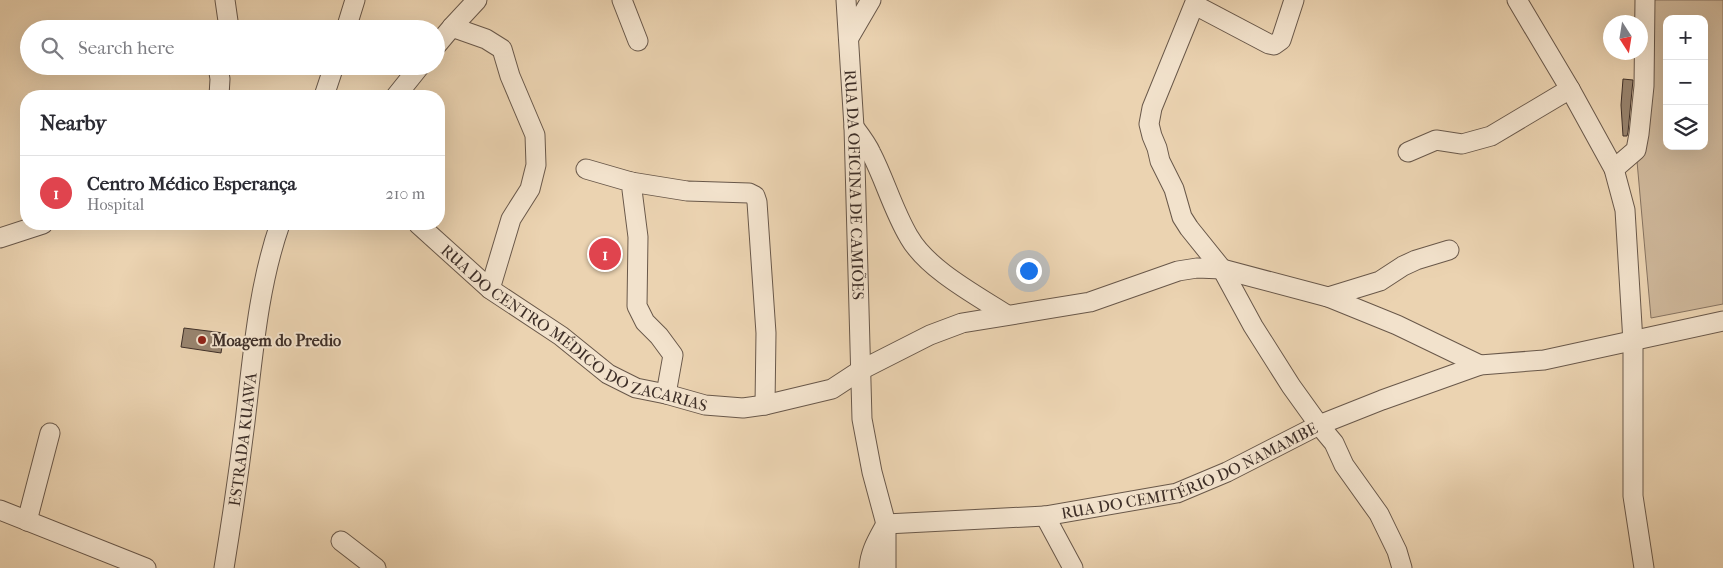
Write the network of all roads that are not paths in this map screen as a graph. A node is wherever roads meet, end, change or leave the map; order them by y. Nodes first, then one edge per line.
1 (225, 0) edge
2 (355, 0) edge
3 (477, 0) edge
4 (622, 0) edge
5 (846, 0) edge
6 (871, 0) edge
7 (1294, 0) edge
8 (1517, 0) edge
9 (1644, 0) edge
10 (1196, 2) edge
11 (228, 20) edge
12 (349, 20) edge
13 (452, 27) junction
14 (445, 35) edge
15 (850, 36) junction
16 (638, 41) dead end
17 (219, 75) edge
18 (331, 75) edge
19 (413, 75) edge
20 (1570, 89) junction
21 (219, 90) edge
22 (326, 90) edge
23 (401, 90) edge
24 (854, 127) junction
25 (1408, 152) dead end
26 (586, 169) dead end
27 (1614, 169) junction
28 (630, 182) junction
29 (25, 230) edge
30 (278, 230) edge
31 (425, 230) edge
32 (0, 238) edge
33 (1449, 250) dead end
34 (1222, 269) junction
35 (490, 289) junction
36 (1328, 297) junction
37 (1007, 315) junction
38 (1723, 321) edge
39 (1633, 342) junction
40 (1480, 365) junction
41 (861, 370) junction
42 (666, 394) junction
43 (765, 405) junction
44 (1319, 425) junction
45 (50, 433) dead end
46 (0, 510) edge
47 (1045, 516) junction
48 (27, 520) junction
49 (886, 524) junction
50 (341, 541) dead end
51 (366, 566) edge
52 (146, 568) edge
53 (224, 568) edge
54 (869, 568) edge
55 (886, 568) edge
56 (1073, 568) edge
57 (1402, 568) edge
58 (1644, 568) edge

1 - 11 street
2 - 12 street
3 - 13 street
4 - 16 street
5 - 15 street, RUA DA OFICINA DE CAMIÕES
6 - 15 street
7 - 10 street
8 - 20 street
9 - 27 street
10 - 34 street
13 - 14 street
13 - 35 street
15 - 24 street, RUA DA OFICINA DE CAMIÕES
17 - 21 street
18 - 22 street
19 - 23 street
20 - 25 street
20 - 27 street
24 - 37 street
24 - 41 street, RUA DA OFICINA DE CAMIÕES
26 - 28 street
27 - 39 street
28 - 42 street
28 - 43 street
29 - 32 street
30 - 53 street, ESTRADA KUAWA
31 - 35 street, RUA DO CENTRO MÉDICO DO ZACARIAS
33 - 36 street
34 - 36 street, RUA DO CENTRO MÉDICO DO ZACARIAS
34 - 37 street, RUA DO CENTRO MÉDICO DO ZACARIAS
34 - 44 street
35 - 42 street, RUA DO CENTRO MÉDICO DO ZACARIAS
36 - 40 street, RUA DO CENTRO MÉDICO DO ZACARIAS
37 - 41 street, RUA DO CENTRO MÉDICO DO ZACARIAS
38 - 39 street, RUA DO CEMITÉRIO DO NAMAMBE
39 - 40 street, RUA DO CEMITÉRIO DO NAMAMBE
39 - 58 street
40 - 44 street, RUA DO CEMITÉRIO DO NAMAMBE
41 - 43 street, RUA DO CENTRO MÉDICO DO ZACARIAS
41 - 49 street, RUA DA OFICINA DE CAMIÕES
42 - 43 street, RUA DO CENTRO MÉDICO DO ZACARIAS
44 - 47 street, RUA DO CEMITÉRIO DO NAMAMBE
44 - 57 street
45 - 48 street
46 - 48 street
47 - 49 street, RUA DO CEMITÉRIO DO NAMAMBE
47 - 56 street
48 - 52 street
49 - 54 street
49 - 55 street, RUA DA OFICINA DE CAMIÕES
50 - 51 street

